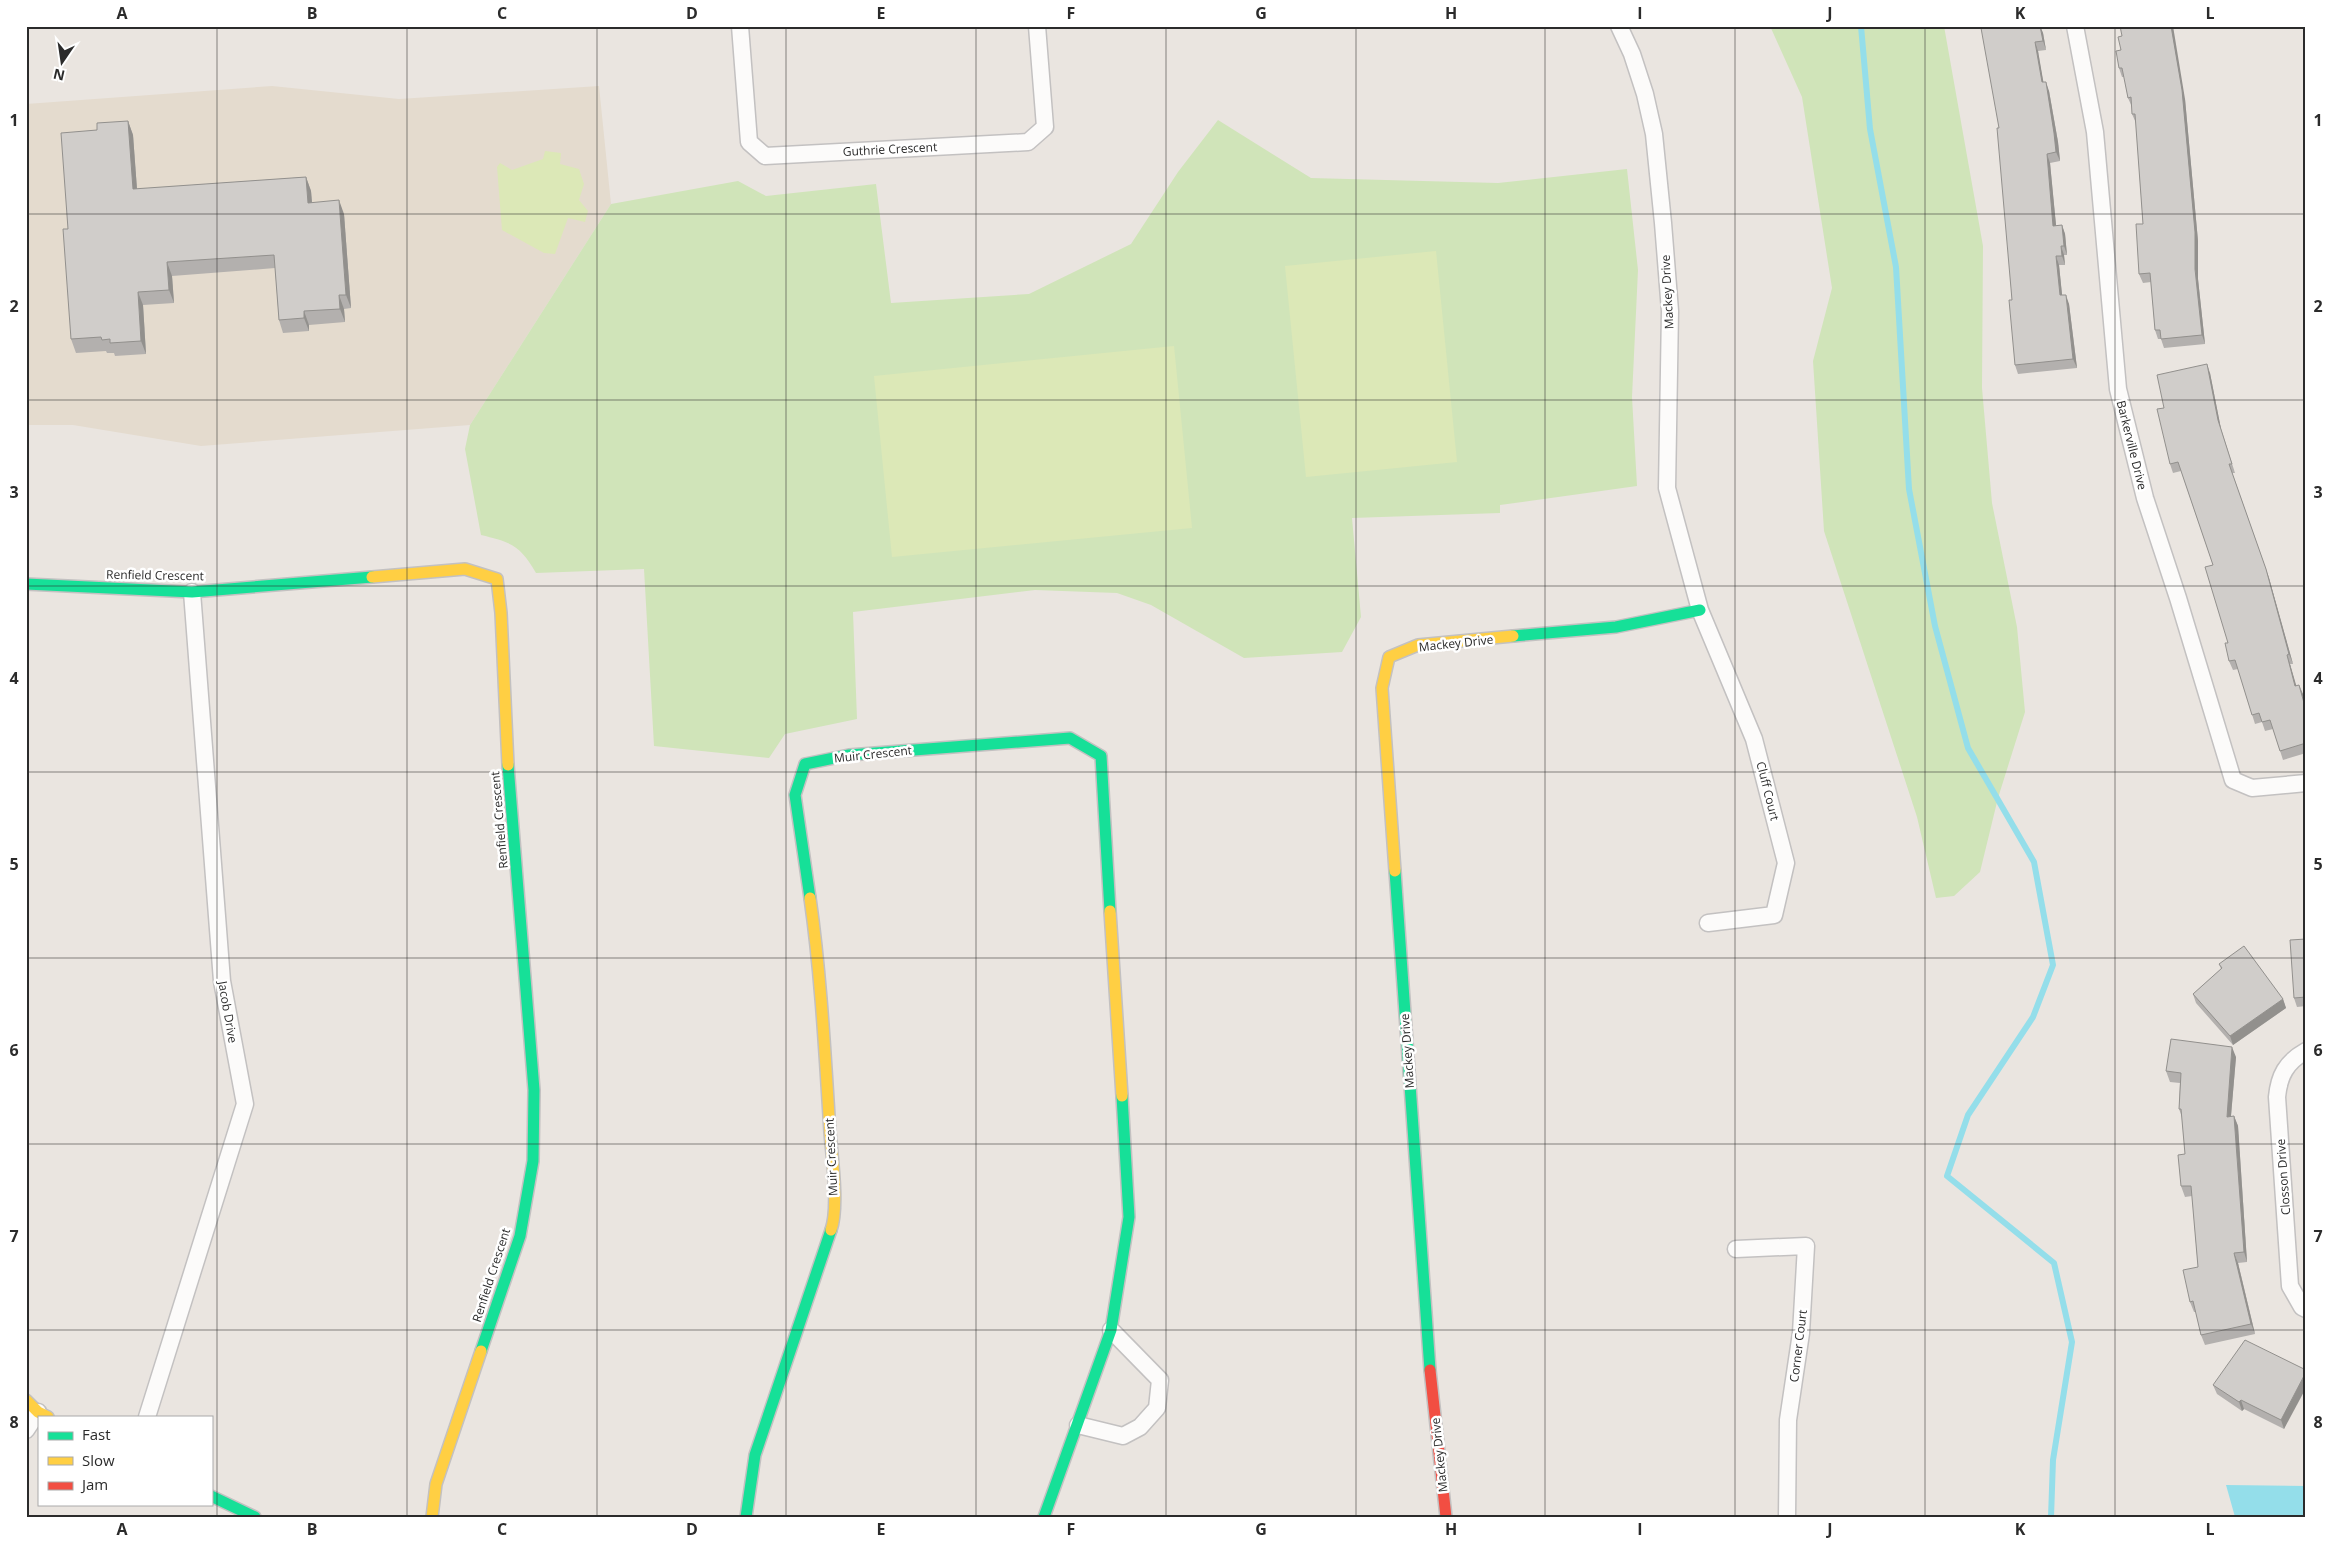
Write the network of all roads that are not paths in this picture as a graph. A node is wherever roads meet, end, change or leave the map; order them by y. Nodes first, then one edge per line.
1 (740, 26) edge
2 (1037, 26) edge
3 (1619, 26) edge
4 (2075, 26) edge
5 (26, 584) edge
6 (192, 592) junction
7 (1700, 610) junction
8 (2306, 783) edge
9 (1708, 923) dead end
10 (2306, 1051) edge
11 (1736, 1249) dead end
12 (2306, 1309) edge
13 (1111, 1330) junction
14 (26, 1400) edge
15 (43, 1414) edge
16 (147, 1416) edge
17 (38, 1419) edge
18 (1078, 1425) junction
19 (26, 1430) edge
20 (212, 1496) edge
21 (255, 1517) edge
22 (432, 1517) edge
23 (746, 1517) edge
24 (1044, 1517) edge
25 (1446, 1517) edge
26 (1787, 1517) edge

1 - 2 street, Guthrie Crescent
3 - 7 street, Mackey Drive
4 - 8 street, Barkerville Drive
5 - 6 street, Renfield Crescent
6 - 16 street, Jacob Drive
6 - 22 street, Renfield Crescent
7 - 9 street, Cluff Court
7 - 25 street, Mackey Drive
10 - 12 street, Closson Drive
11 - 26 street, Corner Court
13 - 18 street, Muir Crescent
13 - 18 street
13 - 23 street, Muir Crescent
14 - 15 street
17 - 19 street
18 - 24 street, Muir Crescent
20 - 21 street

